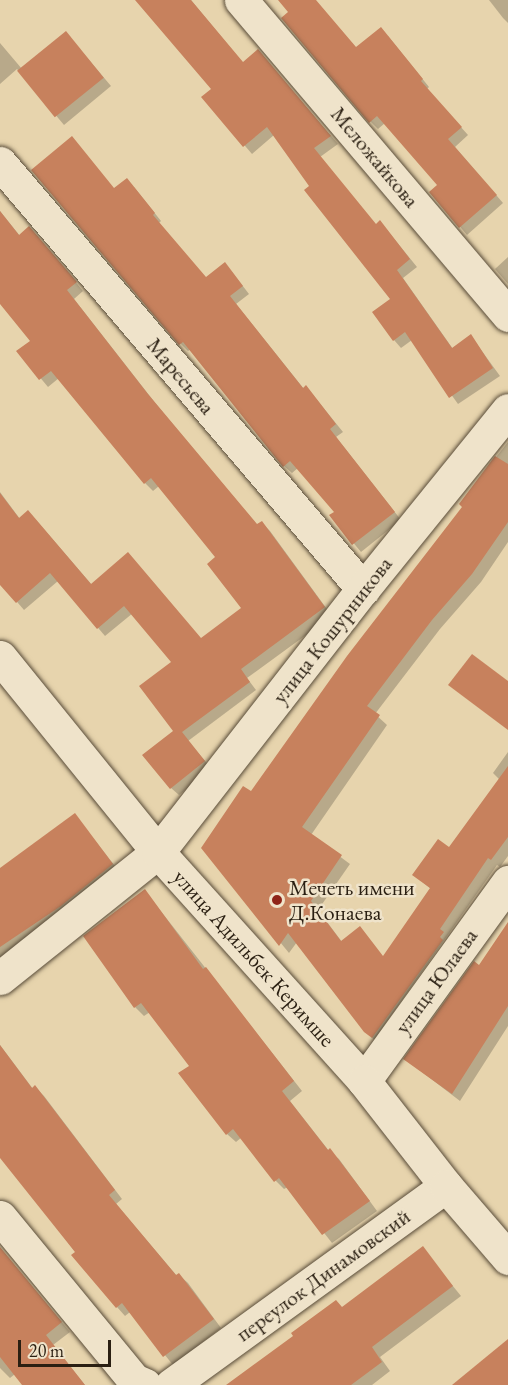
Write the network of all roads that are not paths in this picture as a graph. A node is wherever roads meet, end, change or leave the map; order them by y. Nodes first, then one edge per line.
1 (241, 0) edge
2 (0, 163) edge
3 (508, 315) edge
4 (508, 410) edge
5 (363, 589) junction
6 (0, 657) edge
7 (158, 852) junction
8 (508, 882) edge
9 (0, 978) edge
10 (364, 1081) junction
11 (446, 1186) junction
12 (0, 1217) edge
13 (508, 1258) edge
14 (145, 1385) edge
15 (171, 1385) edge

1 - 3 street, Меложайкова
2 - 5 street, Маресьева
4 - 5 street, улица Кошурникова
5 - 7 street, улица Кошурникова
6 - 7 street, улица Адильбек Керимше
7 - 9 street
7 - 10 street, улица Адильбек Керимше
8 - 10 street, улица Юлаева
10 - 11 street, улица Адильбек Керимше
11 - 13 street, улица Адильбек Керимше
11 - 15 street, переулок Динамовский
12 - 14 street

